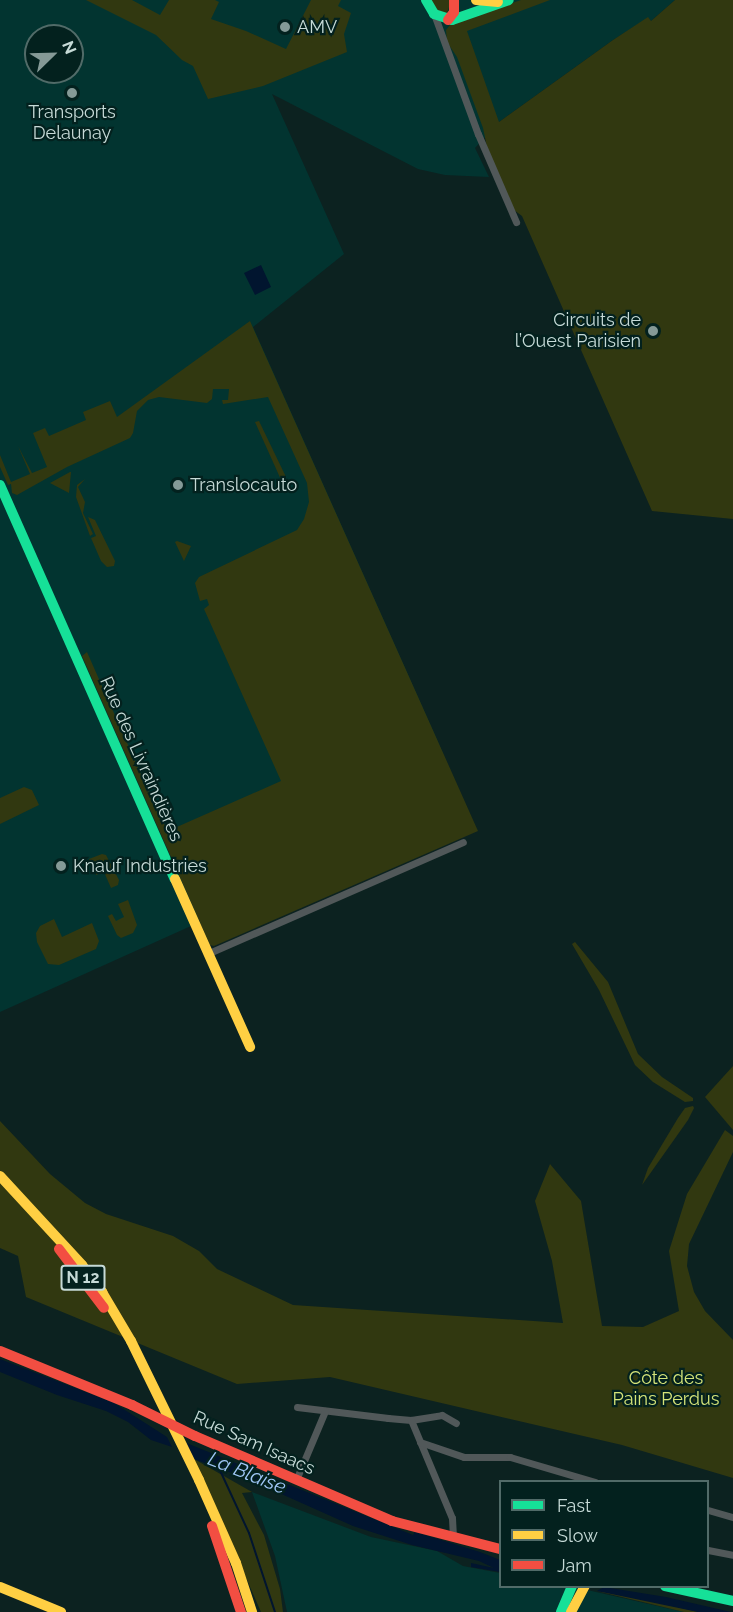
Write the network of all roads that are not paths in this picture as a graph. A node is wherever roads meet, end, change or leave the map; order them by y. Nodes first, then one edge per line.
1 (426, 0) edge
2 (454, 0) edge
3 (476, 0) edge
4 (506, 1) edge
5 (434, 14) junction
6 (448, 20) junction
7 (516, 222) dead end
8 (0, 485) edge
9 (463, 842) dead end
10 (209, 953) junction
11 (250, 1047) dead end
12 (0, 1178) edge
13 (0, 1351) edge
14 (297, 1407) dead end
15 (325, 1411) junction
16 (411, 1420) junction
17 (456, 1423) dead end
18 (420, 1442) junction
19 (296, 1480) junction
20 (588, 1480) edge
21 (207, 1505) junction
22 (709, 1510) edge
23 (733, 1517) edge
24 (453, 1537) junction
25 (498, 1546) edge
26 (709, 1550) edge
27 (733, 1555) edge
28 (0, 1587) edge
29 (669, 1588) edge
30 (579, 1589) edge
31 (733, 1601) edge
32 (61, 1612) edge
33 (241, 1612) edge
34 (252, 1612) edge
35 (561, 1612) edge
36 (571, 1612) edge

1 - 5 main road
2 - 6 main road
3 - 4 main road
4 - 6 main road
5 - 6 main road
5 - 7 street
8 - 10 main road, Rue des Livraindières
9 - 10 street
10 - 11 main road, Rue des Livraindières
12 - 21 main road, N 12
13 - 19 main road, Rue Sam Isaacs
14 - 15 street
15 - 16 street
15 - 19 street
16 - 17 street
16 - 18 street
18 - 20 street
18 - 24 street
19 - 24 main road, Rue Sam Isaacs
21 - 33 main road, N 12
21 - 34 main road, N 12
22 - 23 street
24 - 25 main road, Rue Sam Isaacs
26 - 27 street
28 - 32 main road
29 - 31 main road
30 - 35 main road
30 - 36 main road

